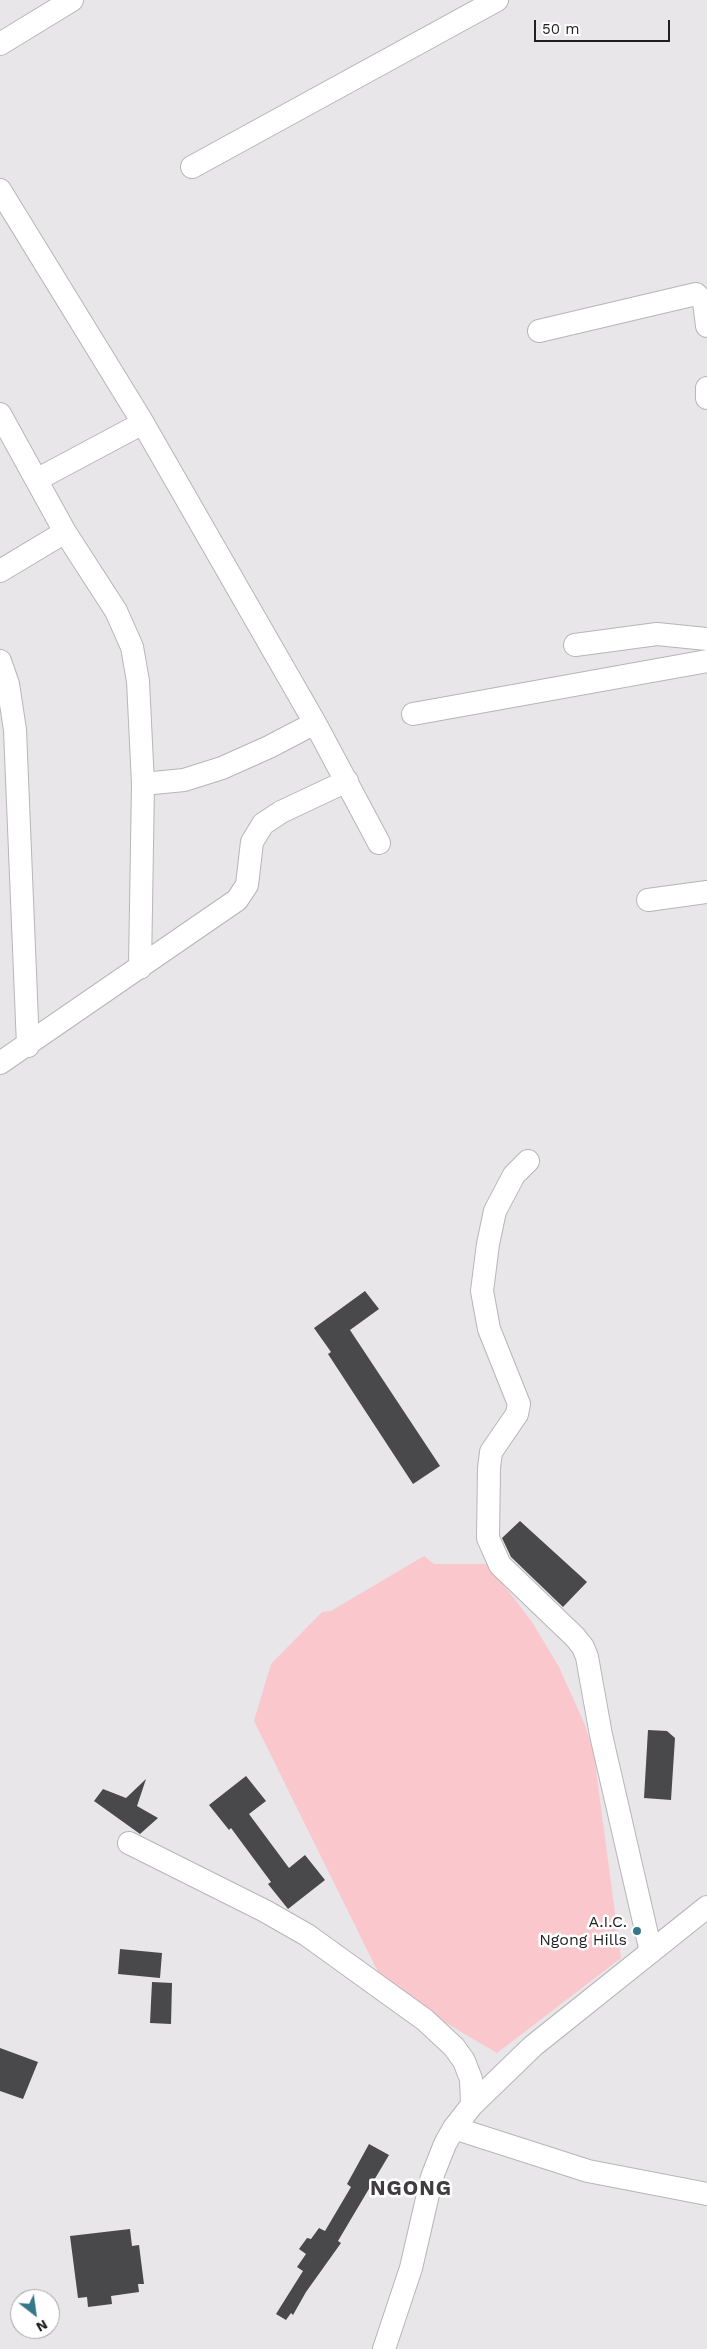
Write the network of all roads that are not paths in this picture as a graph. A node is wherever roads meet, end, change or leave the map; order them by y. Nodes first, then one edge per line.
1 (72, 0) edge
2 (497, 0) edge
3 (0, 44) edge
4 (192, 167) dead end
5 (0, 190) edge
6 (707, 326) edge
7 (539, 331) dead end
8 (707, 388) edge
9 (707, 398) edge
10 (0, 414) edge
11 (143, 423) junction
12 (38, 479) junction
13 (65, 532) junction
14 (0, 571) edge
15 (707, 639) edge
16 (575, 645) dead end
17 (0, 661) edge
18 (707, 661) edge
19 (413, 714) dead end
20 (314, 723) junction
21 (347, 781) junction
22 (143, 784) junction
23 (379, 842) dead end
24 (707, 892) edge
25 (648, 900) dead end
26 (140, 968) junction
27 (28, 1046) junction
28 (0, 1063) edge
29 (528, 1161) dead end
30 (129, 1843) dead end
31 (707, 1907) edge
32 (651, 1952) junction
33 (472, 2106) junction
34 (454, 2128) junction
35 (707, 2194) edge
36 (384, 2349) edge

1 - 3 street
2 - 4 street
5 - 11 street
6 - 7 street
8 - 9 street
10 - 12 street
11 - 12 street
11 - 20 street
12 - 13 street
13 - 14 street
13 - 22 street
15 - 16 street
17 - 27 street
18 - 19 street
20 - 21 street
20 - 22 street
21 - 23 street
21 - 26 street
22 - 26 street
24 - 25 street
26 - 27 street
27 - 28 street
29 - 32 street
30 - 33 street
31 - 32 street
32 - 33 street
33 - 34 street
34 - 35 street
34 - 36 street

